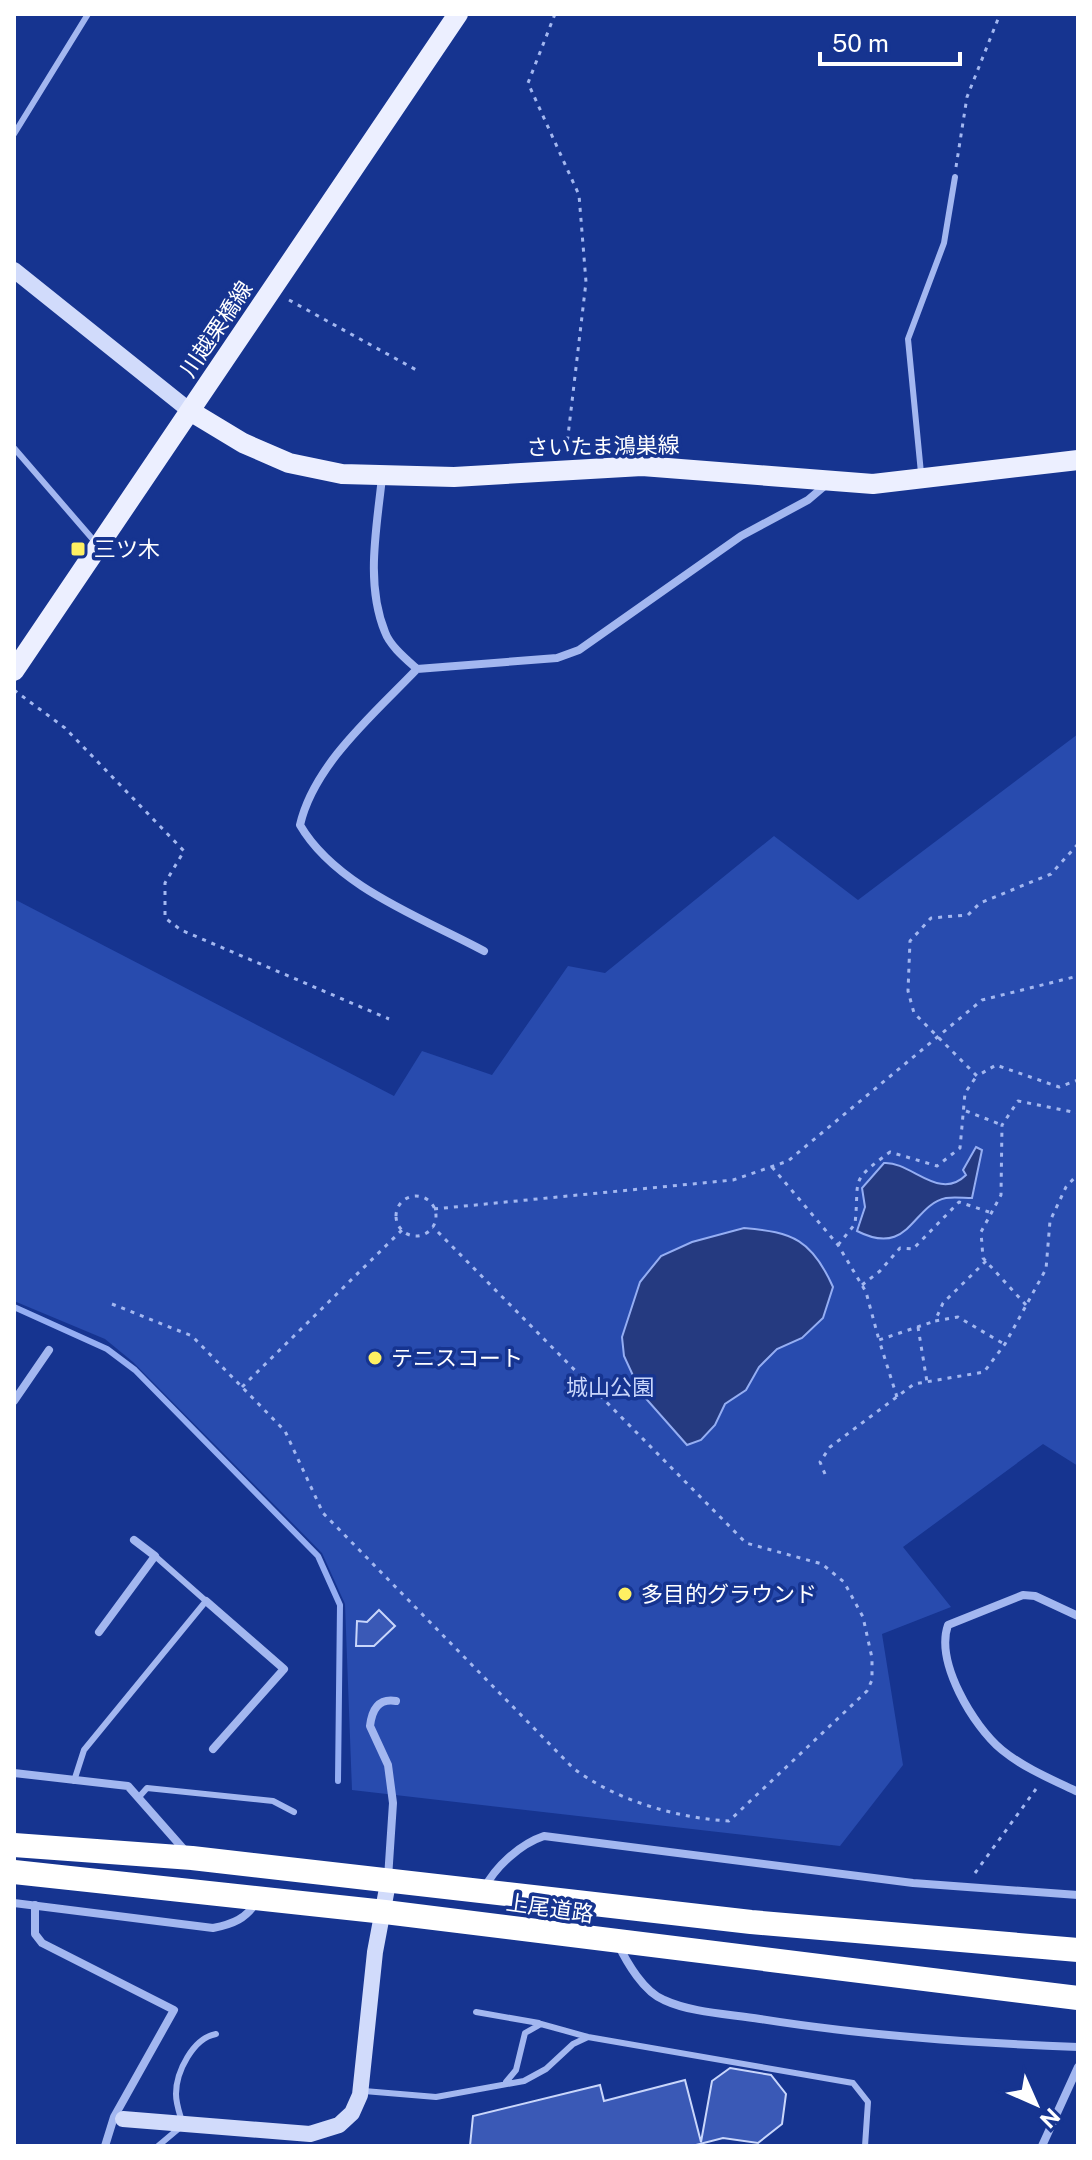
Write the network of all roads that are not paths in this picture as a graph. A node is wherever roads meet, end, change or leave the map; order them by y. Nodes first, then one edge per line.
1 (88, 14) edge
2 (458, 14) edge
3 (14, 134) edge
4 (955, 177) road end
5 (14, 270) edge
6 (190, 411) junction
7 (14, 448) edge
8 (1078, 460) edge
9 (382, 476) junction
10 (923, 480) junction
11 (829, 483) junction
12 (99, 546) junction
13 (417, 669) junction
14 (14, 671) edge
15 (484, 951) dead end
16 (49, 1350) dead end
17 (14, 1401) edge
18 (134, 1540) dead end
19 (155, 1556) junction
20 (206, 1601) junction
21 (1078, 1616) edge
22 (99, 1632) dead end
23 (396, 1701) dead end
24 (213, 1749) dead end
25 (14, 1773) edge
26 (74, 1781) junction
27 (1078, 1792) edge
28 (139, 1797) junction
29 (294, 1812) dead end
30 (14, 1845) edge
31 (192, 1858) junction
32 (14, 1872) edge
33 (388, 1883) junction
34 (482, 1893) junction
35 (1078, 1895) edge
36 (257, 1900) junction
37 (14, 1903) edge
38 (35, 1905) junction
39 (385, 1912) junction
40 (618, 1944) junction
41 (1078, 1950) edge
42 (1078, 1998) edge
43 (476, 2012) dead end
44 (541, 2024) junction
45 (216, 2034) dead end
46 (588, 2037) junction
47 (1078, 2047) edge
48 (1078, 2067) edge
49 (506, 2082) junction
50 (360, 2091) junction
51 (123, 2119) dead end
52 (183, 2125) junction
53 (105, 2146) edge
54 (158, 2146) edge
55 (865, 2146) edge
56 (1042, 2146) edge

1 - 3 lane
2 - 6 main road, 川越栗橋線
4 - 10 lane
5 - 6 street
6 - 9 main road, さいたま鴻巣線
6 - 12 main road, 川越栗橋線
7 - 12 lane
8 - 10 main road, さいたま鴻巣線
9 - 11 main road, さいたま鴻巣線
9 - 13 street
10 - 11 main road, さいたま鴻巣線
11 - 13 street
12 - 14 main road, 川越栗橋線
13 - 15 street
16 - 17 street
18 - 19 street
19 - 20 lane
19 - 22 street
20 - 24 street
20 - 26 lane
21 - 27 street
23 - 33 street
25 - 26 street
26 - 28 street
28 - 29 lane
28 - 31 street
30 - 31 highway, 上尾道路
31 - 33 highway, 上尾道路
32 - 36 highway, 上尾道路
33 - 34 highway, 上尾道路
33 - 39 street
34 - 35 street
34 - 41 highway, 上尾道路
36 - 38 street
36 - 39 highway, 上尾道路
37 - 38 street
38 - 53 street
39 - 40 highway, 上尾道路
39 - 50 street
40 - 42 highway, 上尾道路
40 - 47 street
43 - 44 lane
44 - 46 lane
44 - 49 lane
45 - 52 lane
46 - 49 lane
46 - 55 lane
48 - 56 street
49 - 50 lane
50 - 52 street
51 - 52 street
52 - 54 lane

